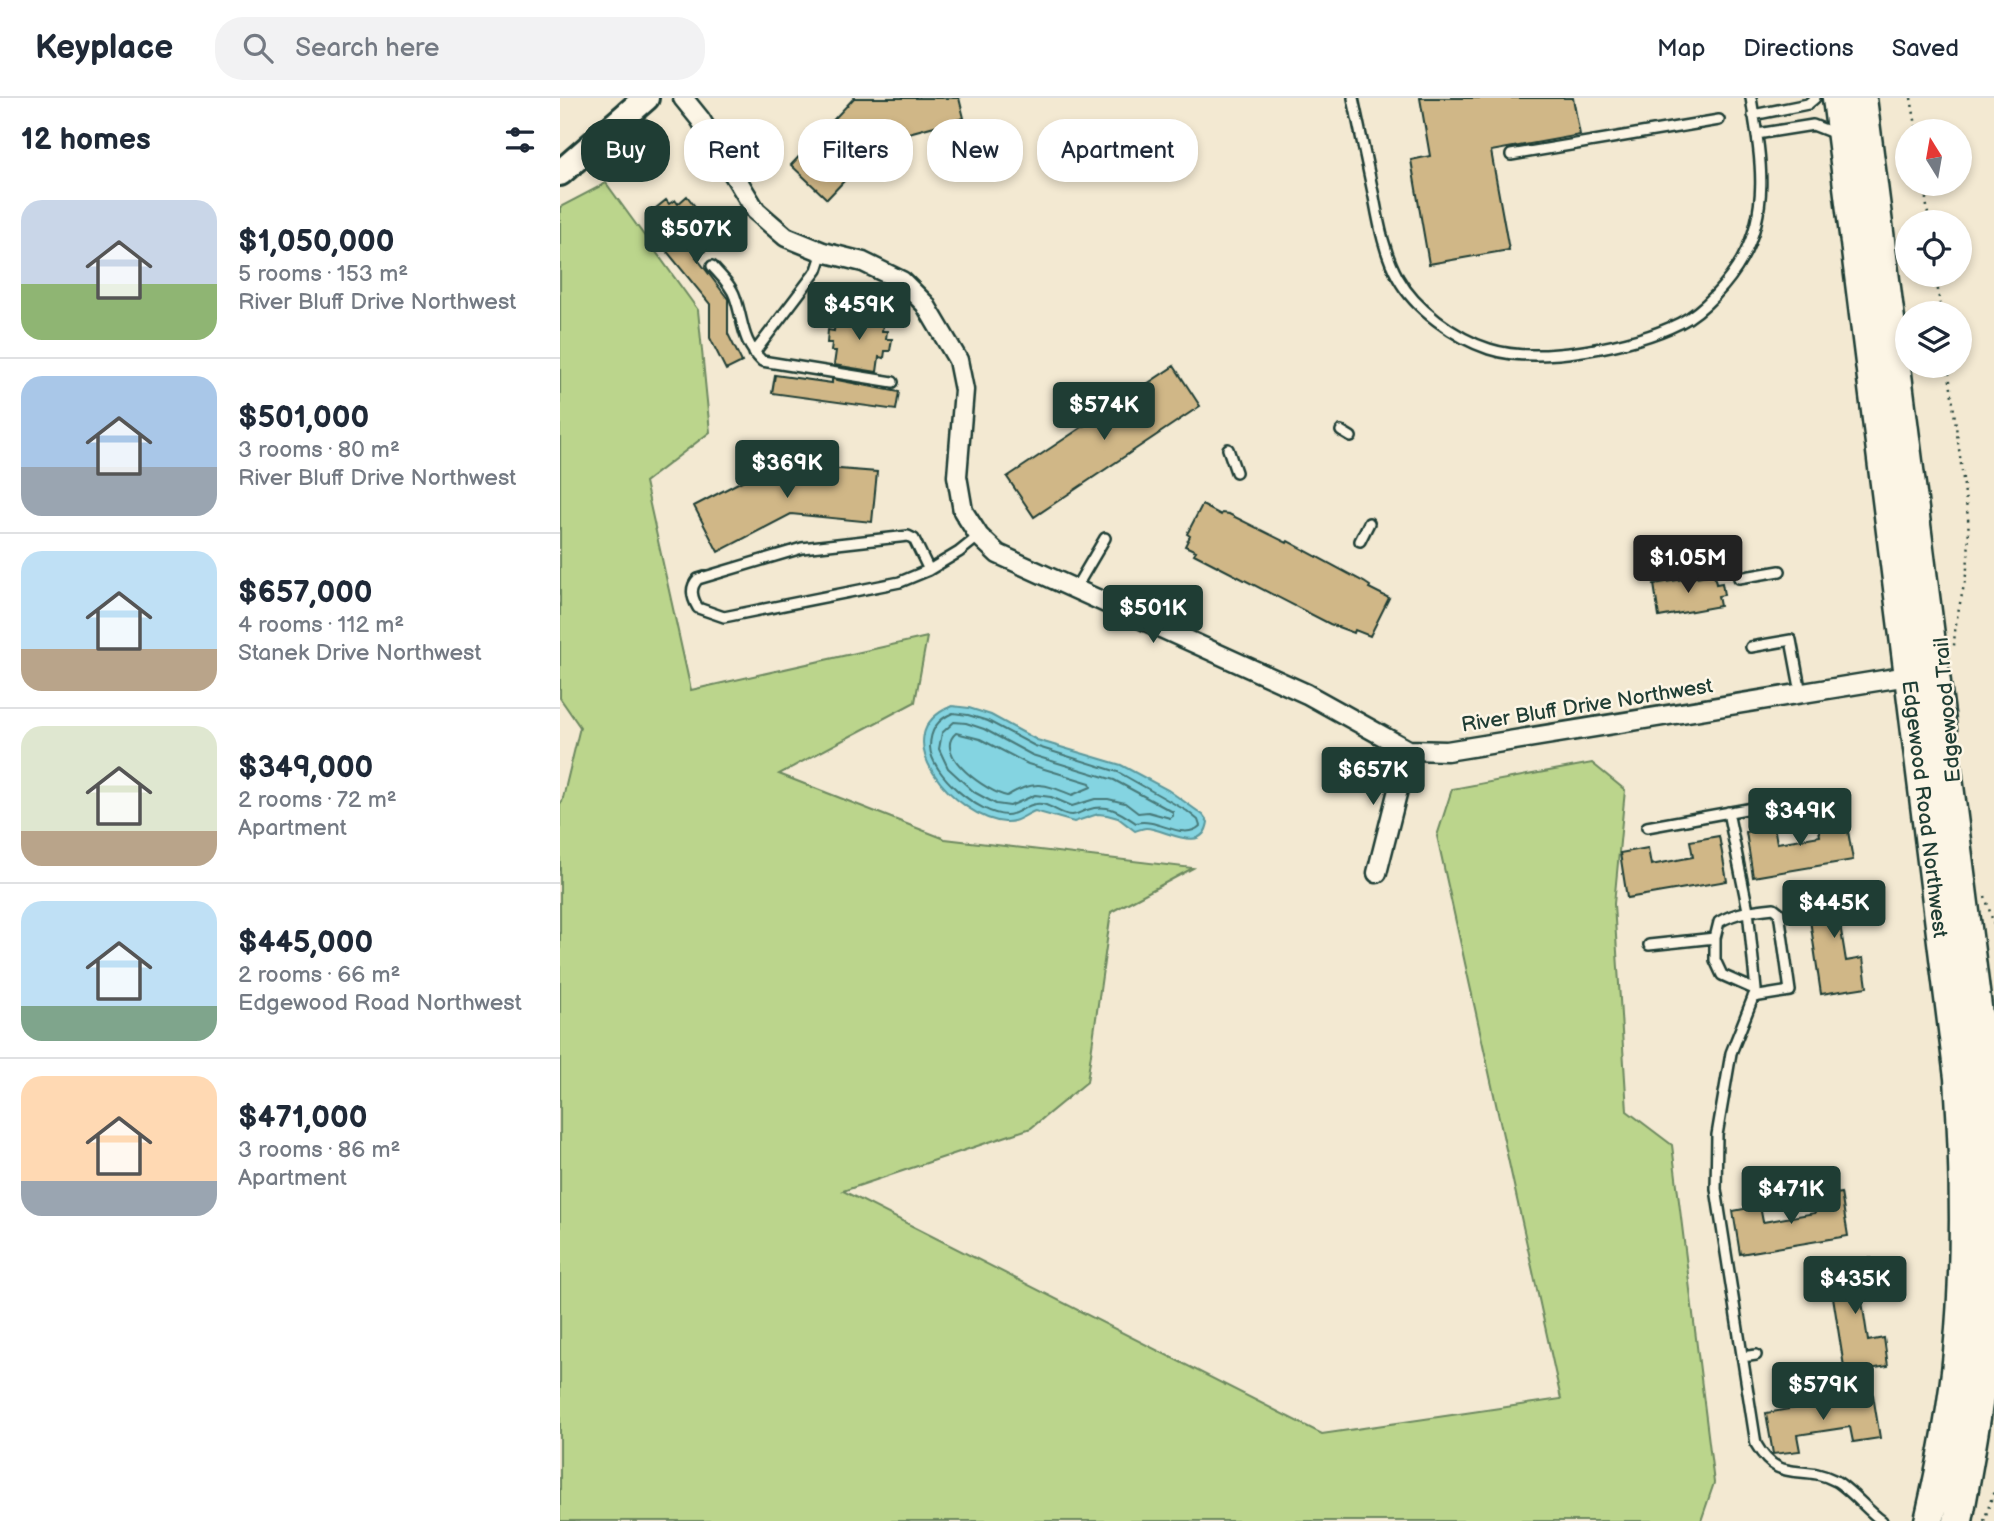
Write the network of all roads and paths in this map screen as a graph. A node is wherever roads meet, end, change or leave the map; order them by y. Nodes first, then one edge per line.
1 (646, 98) edge
2 (683, 98) edge
3 (1353, 98) edge
4 (1751, 98) edge
5 (1815, 98) edge
6 (1837, 98) edge
7 (1862, 98) edge
8 (1911, 98) edge
9 (1754, 115) junction
10 (1915, 119) edge
11 (1719, 120) dead end
12 (1757, 134) junction
13 (1841, 137) junction
14 (1511, 155) dead end
15 (560, 173) edge
16 (823, 252) junction
17 (712, 266) dead end
18 (754, 353) junction
19 (1950, 378) edge
20 (893, 382) dead end
21 (1341, 431) dead end
22 (1351, 438) dead end
23 (1228, 449) dead end
24 (1236, 472) dead end
25 (1369, 523) dead end
26 (979, 536) junction
27 (1105, 538) dead end
28 (1360, 541) dead end
29 (929, 570) junction
30 (1780, 571) dead end
31 (1739, 578) dead end
32 (1075, 589) junction
33 (1751, 647) dead end
34 (1954, 659) dead end
35 (1908, 676) junction
36 (1801, 693) junction
37 (1408, 750) junction
38 (1813, 797) dead end
39 (1728, 812) junction
40 (1647, 827) dead end
41 (1377, 873) dead end
42 (1984, 893) dead end
43 (1748, 910) junction
44 (1994, 925) edge
45 (1715, 938) junction
46 (1649, 945) dead end
47 (1755, 993) junction
48 (1747, 1308) dead end
49 (1735, 1310) junction
50 (1756, 1355) dead end
51 (1742, 1357) junction
52 (1994, 1491) edge
53 (1882, 1521) edge
54 (1930, 1521) edge
55 (1958, 1521) edge
56 (1984, 1521) edge

1 - 15 street
2 - 16 street, River Bluff Drive Northwest
3 - 12 lane
4 - 9 lane
5 - 9 lane
6 - 13 main road, Edgewood Road Northwest
7 - 55 main road, Edgewood Road Northwest
8 - 10 path
9 - 12 lane
11 - 14 lane
12 - 13 lane
13 - 35 main road, Edgewood Road Northwest
16 - 18 lane
16 - 26 street, River Bluff Drive Northwest
17 - 18 lane
18 - 20 lane
19 - 34 path, Edgewood Trail
21 - 22 lane
23 - 24 lane
25 - 28 lane
26 - 29 lane
26 - 32 street, River Bluff Drive Northwest
27 - 32 lane
29 - 29 lane
30 - 31 lane
32 - 37 street, River Bluff Drive Northwest
33 - 36 lane
35 - 36 street, River Bluff Drive Northwest
35 - 54 main road, Edgewood Road Northwest
36 - 37 street, River Bluff Drive Northwest
37 - 41 street
38 - 39 lane
39 - 40 lane
39 - 43 lane
42 - 44 path
43 - 45 lane
43 - 47 lane
43 - 47 lane
45 - 46 lane
45 - 47 lane
47 - 49 lane
48 - 49 lane
49 - 51 lane
50 - 51 lane
51 - 53 lane
52 - 56 path

